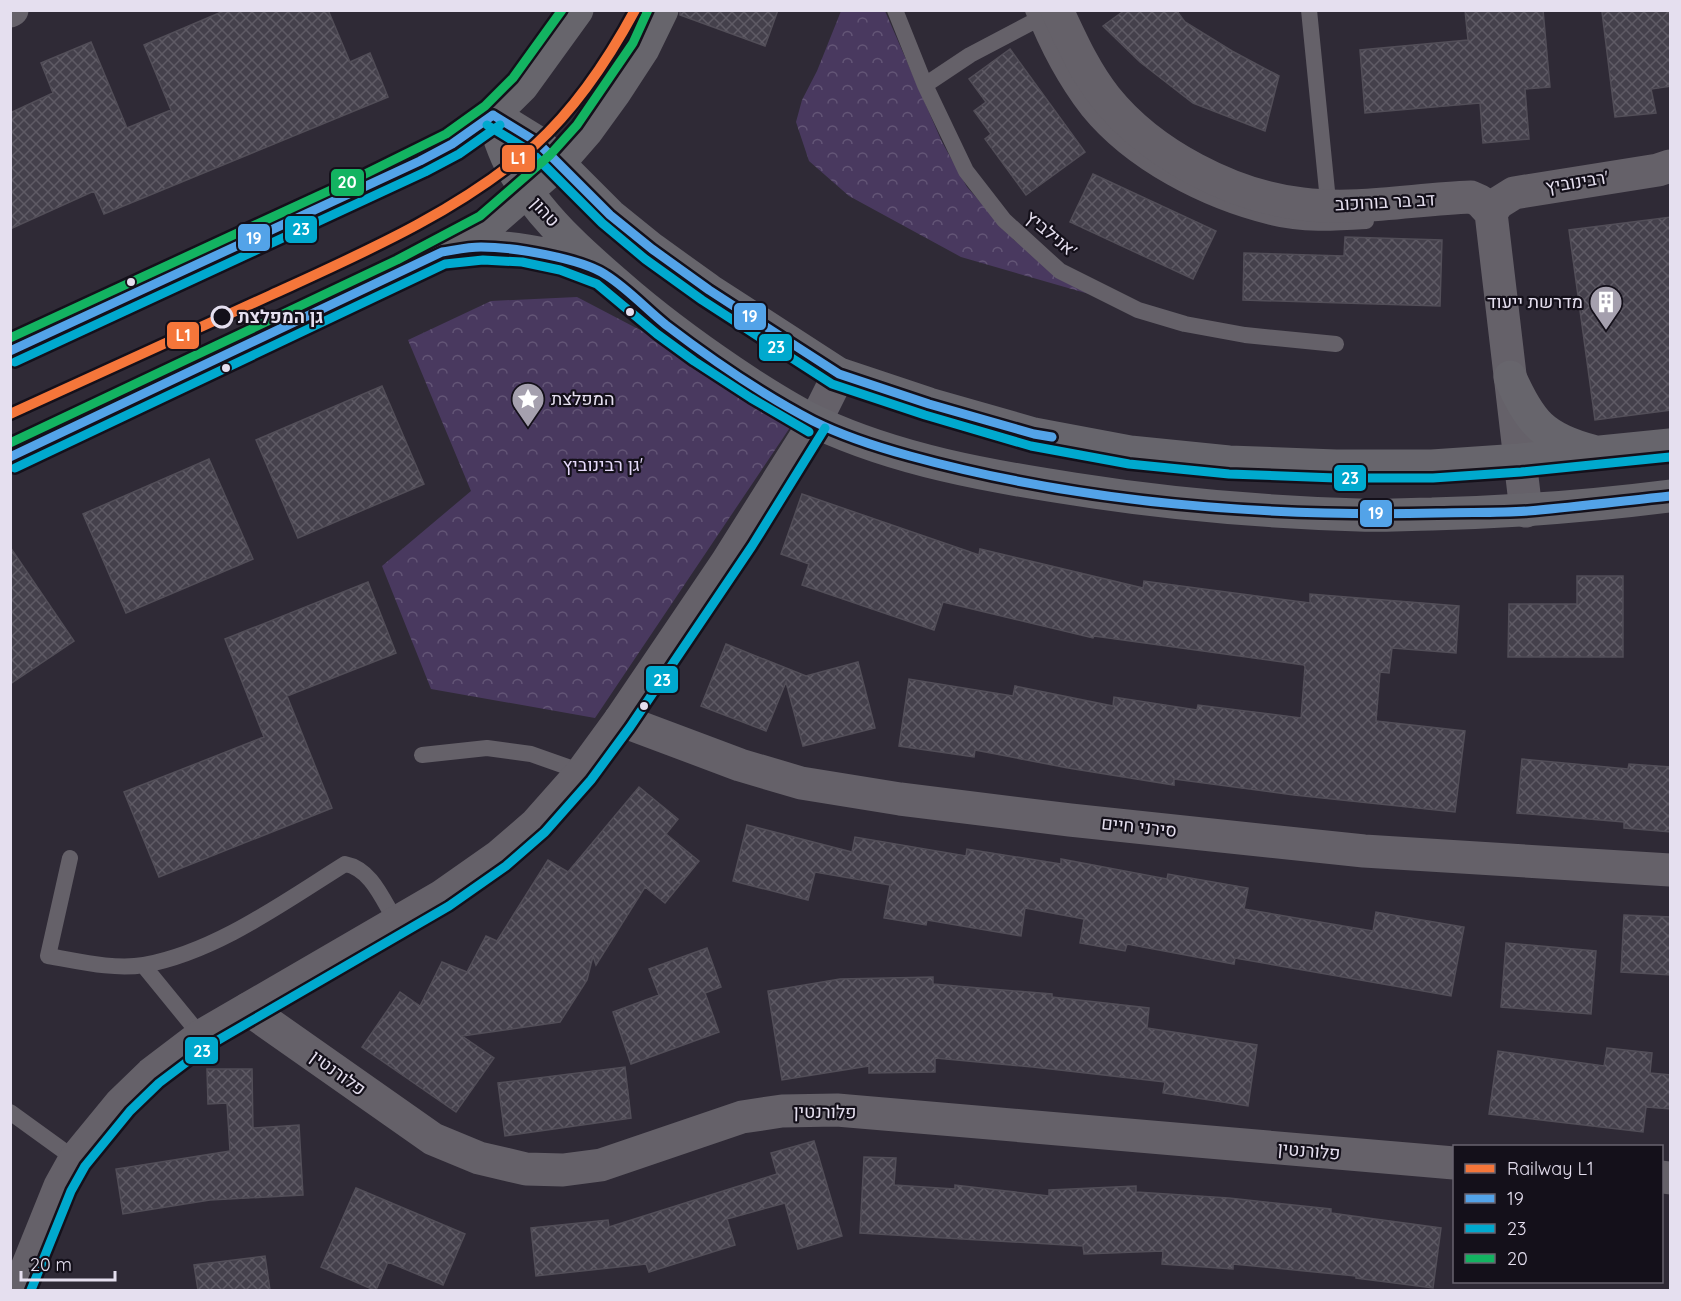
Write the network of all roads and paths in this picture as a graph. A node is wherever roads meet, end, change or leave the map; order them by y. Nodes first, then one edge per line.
1 (578, 10) edge
2 (662, 10) edge
3 (895, 10) edge
4 (1309, 10) edge
5 (1046, 13) edge
6 (925, 85) junction
7 (493, 115) junction
8 (559, 163) junction
9 (1671, 166) edge
10 (527, 193) junction
11 (1491, 213) junction
12 (1330, 215) junction
13 (442, 252) junction
14 (605, 274) junction
15 (1336, 344) dead end
16 (10, 351) edge
17 (839, 374) junction
18 (1510, 377) junction
19 (815, 422) junction
20 (1671, 445) edge
21 (1602, 453) junction
22 (10, 457) edge
23 (1520, 460) junction
24 (1671, 496) edge
25 (1526, 511) junction
26 (620, 720) junction
27 (422, 755) dead end
28 (582, 772) junction
29 (70, 858) dead end
30 (1671, 870) edge
31 (397, 923) junction
32 (143, 965) junction
33 (248, 1009) junction
34 (201, 1036) junction
35 (10, 1112) edge
36 (75, 1159) junction
37 (1453, 1163) edge
38 (25, 1282) edge

1 - 7 main road
2 - 8 main road
3 - 6 lane, אנילביץ'
4 - 12 lane
5 - 6 lane
5 - 12 street, דב בר בורוכוב
6 - 15 lane, אנילביץ'
7 - 8 main road
7 - 10 main road, טהון
7 - 16 main road
8 - 10 main road
8 - 17 main road
9 - 11 street, רבינוביץ'
10 - 13 main road
10 - 14 main road, טהון
11 - 12 street, דב בר בורוכוב
11 - 18 street
13 - 14 main road
13 - 22 main road
14 - 19 main road, טהון
17 - 19 street
17 - 23 main road
18 - 21 main road
18 - 23 street
19 - 25 main road, טהון
19 - 26 street
20 - 21 main road
21 - 23 main road
23 - 25 street
24 - 25 main road, טהון
26 - 28 street
26 - 30 street, סירני חיים
27 - 28 lane
28 - 31 street
29 - 32 lane
31 - 32 lane
31 - 33 street
32 - 34 lane
33 - 34 street
33 - 37 street, פלורנטין
34 - 36 street
35 - 36 lane
36 - 38 street

